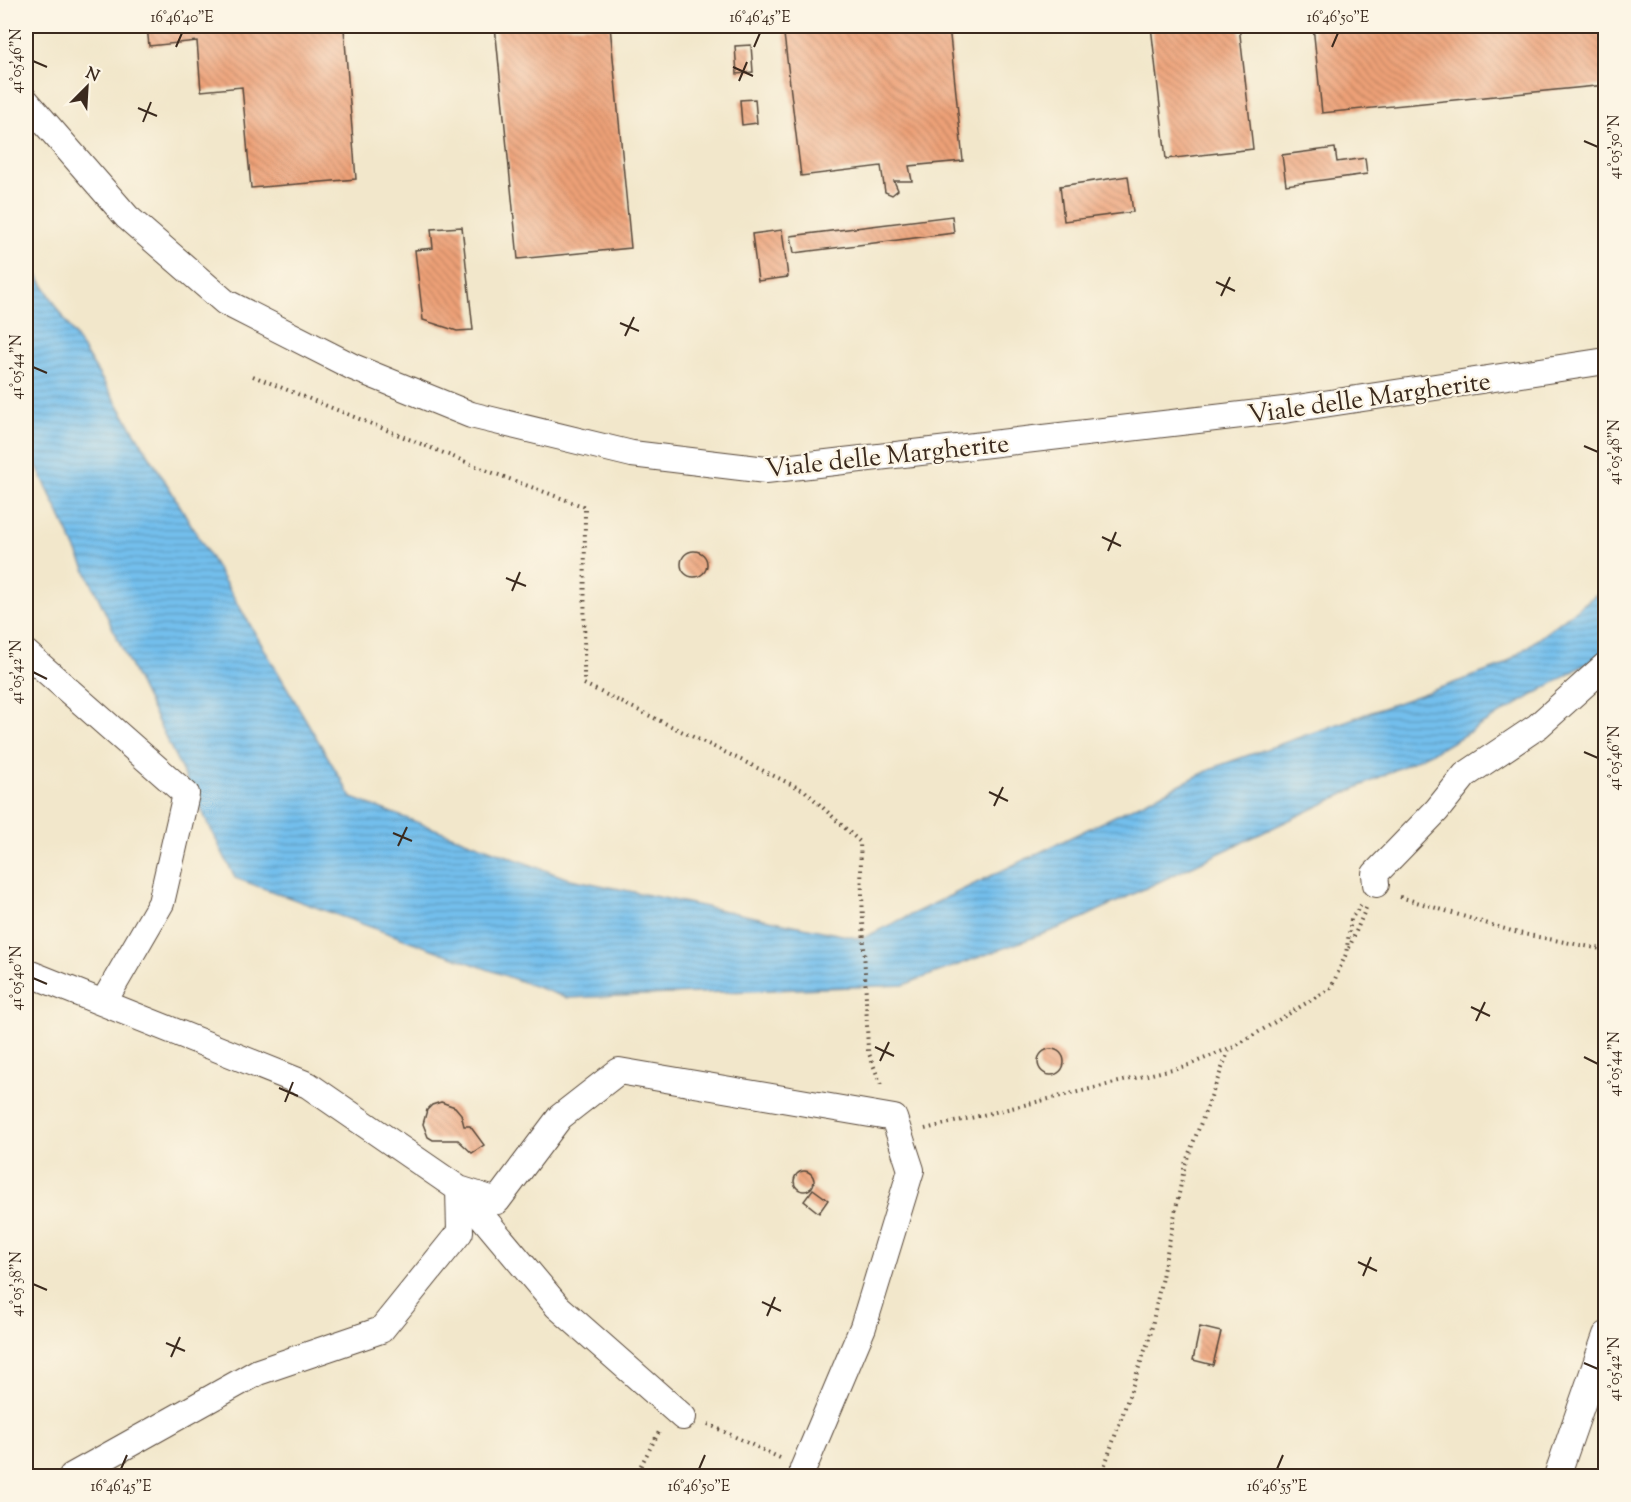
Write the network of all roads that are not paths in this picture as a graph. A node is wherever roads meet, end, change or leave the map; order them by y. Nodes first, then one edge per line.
1 (26, 101) edge
2 (1605, 362) edge
3 (26, 653) edge
4 (1605, 665) edge
5 (1380, 895) road end
6 (26, 972) edge
7 (103, 1003) junction
8 (459, 1189) junction
9 (1605, 1335) edge
10 (683, 1417) road end
11 (803, 1469) road end
12 (72, 1476) edge
13 (1557, 1476) edge

1 - 2 street, Viale delle Margherite
3 - 7 street
4 - 5 street
6 - 7 street
7 - 8 street
8 - 10 street
8 - 11 street
8 - 12 street
9 - 13 street

